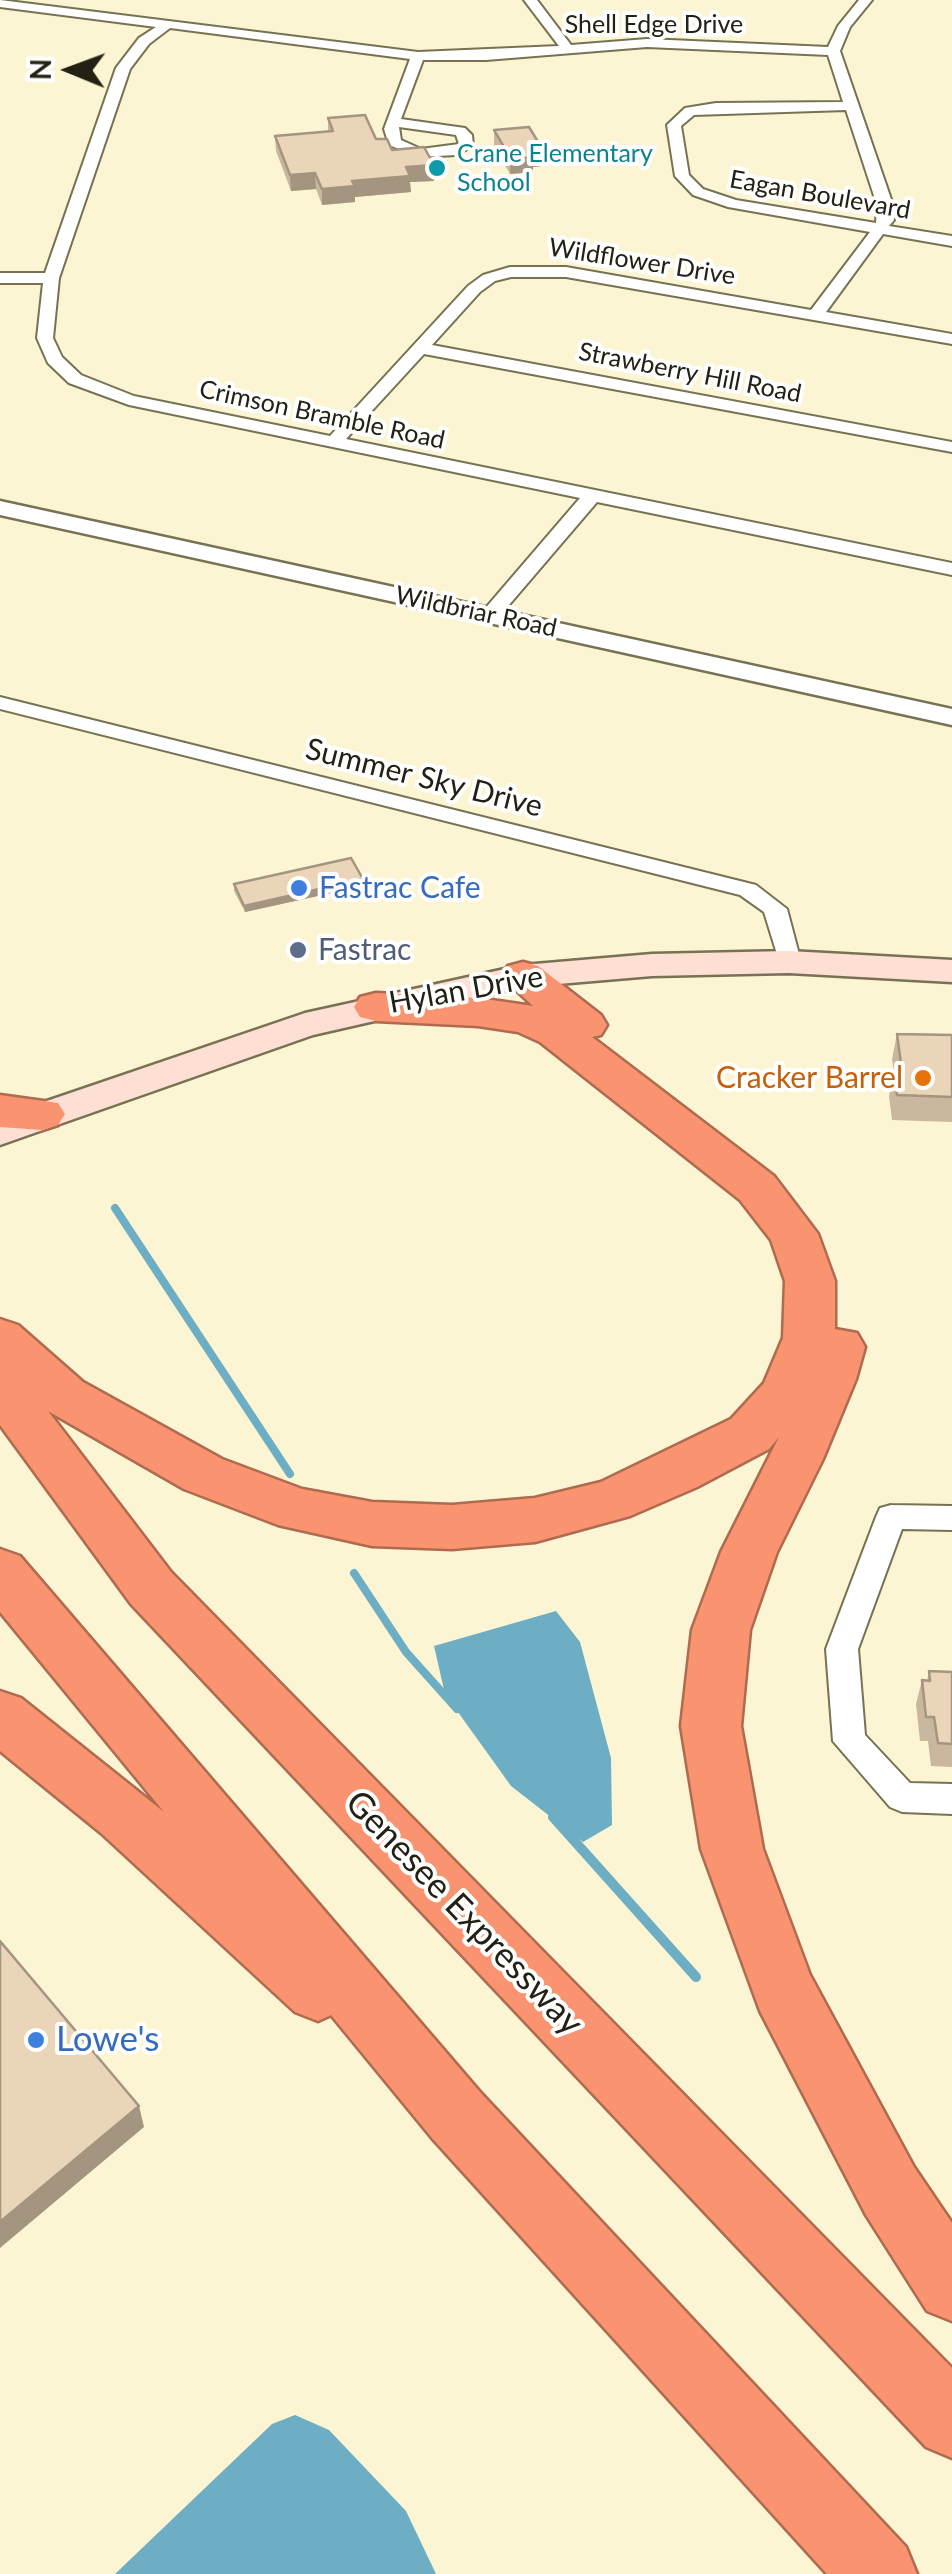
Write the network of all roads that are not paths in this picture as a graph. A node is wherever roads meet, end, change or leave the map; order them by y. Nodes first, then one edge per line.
1 (530, 0) edge
2 (866, 0) edge
3 (0, 2) edge
4 (168, 24) junction
5 (566, 47) junction
6 (833, 51) junction
7 (418, 56) junction
8 (850, 106) junction
9 (393, 122) junction
10 (881, 229) junction
11 (952, 241) edge
12 (0, 278) edge
13 (51, 278) junction
14 (815, 316) junction
15 (952, 339) edge
16 (419, 348) junction
17 (332, 443) junction
18 (952, 447) edge
19 (593, 495) junction
20 (0, 508) edge
21 (952, 569) edge
22 (490, 615) junction
23 (0, 704) edge
24 (952, 718) edge
25 (789, 962) junction
26 (952, 971) edge
27 (523, 976) junction
28 (376, 1007) junction
29 (21, 1113) edge
30 (0, 1132) edge
31 (0, 1338) edge
32 (0, 1386) edge
33 (952, 1518) edge
34 (0, 1572) edge
35 (0, 1716) edge
36 (952, 1798) edge
37 (456, 2115) junction
38 (952, 2286) edge
39 (952, 2421) edge
40 (879, 2574) edge

1 - 5 street
2 - 6 street
3 - 4 street, Shell Edge Drive
4 - 7 street, Shell Edge Drive
4 - 13 street, Crimson Bramble Road
5 - 6 street, Shell Edge Drive
5 - 7 street, Shell Edge Drive
6 - 8 street
7 - 9 street
8 - 10 street
8 - 10 street, Eagan Boulevard
9 - 9 street
10 - 11 street, Eagan Boulevard
10 - 14 street
12 - 13 street
13 - 17 street, Crimson Bramble Road
14 - 15 street, Wildflower Drive
14 - 16 street, Wildflower Drive
16 - 17 street, Wildflower Drive
16 - 18 street, Strawberry Hill Road
17 - 19 street, Crimson Bramble Road
19 - 21 street, Crimson Bramble Road
19 - 22 street
20 - 22 street, Wildbriar Road
22 - 24 street, Wildbriar Road
23 - 25 street, Summer Sky Drive
25 - 26 main road, Hylan Drive
25 - 27 main road, Hylan Drive
27 - 28 main road, Hylan Drive
27 - 38 highway
28 - 29 main road, Hylan Drive
28 - 31 highway
29 - 30 main road, Hylan Drive
32 - 39 highway, Genesee Expressway
33 - 36 street
34 - 37 highway
35 - 37 highway
37 - 40 highway

